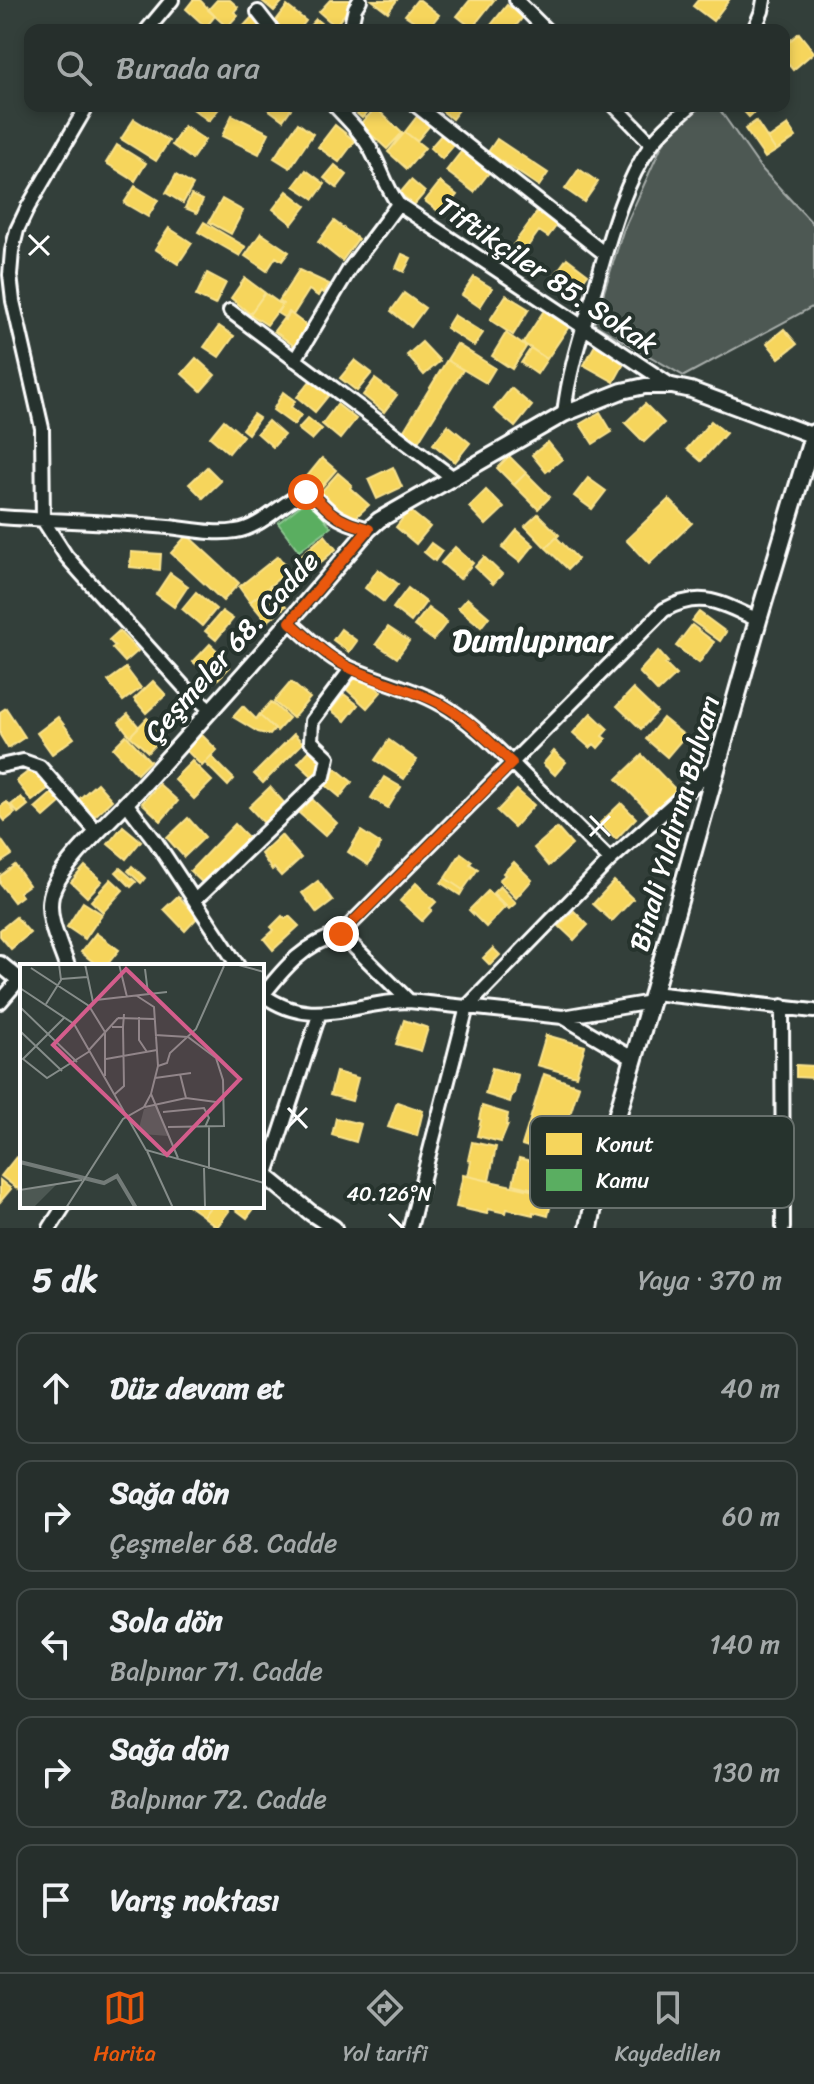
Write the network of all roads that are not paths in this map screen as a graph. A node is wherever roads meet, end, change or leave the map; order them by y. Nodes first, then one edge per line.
1 (172, 0) edge
2 (360, 0) edge
3 (516, 0) edge
4 (764, 0) edge
5 (258, 12) dead end
6 (152, 24) edge
7 (267, 24) edge
8 (351, 24) edge
9 (540, 24) edge
10 (757, 24) edge
11 (83, 112) edge
12 (341, 112) edge
13 (425, 112) edge
14 (621, 112) edge
15 (683, 112) edge
16 (652, 144) junction
17 (398, 204) junction
18 (605, 254) junction
19 (230, 311) dead end
20 (583, 327) junction
21 (295, 360) junction
22 (672, 386) junction
23 (564, 414) junction
24 (814, 435) edge
25 (452, 477) junction
26 (0, 517) edge
27 (43, 520) junction
28 (369, 529) junction
29 (758, 620) junction
30 (290, 622) junction
31 (351, 669) junction
32 (211, 710) junction
33 (512, 763) junction
34 (718, 764) junction
35 (0, 766) edge
36 (126, 803) junction
37 (97, 832) junction
38 (610, 860) junction
39 (195, 900) junction
40 (341, 934) junction
41 (0, 964) edge
42 (66, 964) edge
43 (237, 964) edge
44 (20, 981) edge
45 (264, 993) edge
46 (264, 996) edge
47 (652, 998) junction
48 (409, 1001) junction
49 (0, 1002) edge
50 (782, 1006) junction
51 (467, 1007) junction
52 (814, 1011) edge
53 (319, 1015) junction
54 (563, 1017) junction
55 (634, 1059) junction
56 (617, 1116) edge
57 (782, 1116) edge
58 (264, 1175) edge
59 (63, 1208) edge
60 (593, 1208) edge
61 (783, 1208) edge
62 (50, 1228) edge
63 (334, 1228) edge
64 (410, 1228) edge
65 (589, 1228) edge
66 (783, 1228) edge

1 - 6 street
2 - 8 street
3 - 9 street
4 - 10 street
5 - 7 street
11 - 27 street
12 - 17 street
13 - 18 street
14 - 16 street
15 - 16 street
16 - 18 street
17 - 20 street, Tiftikçiler 85. Sokak
17 - 21 street
18 - 20 street
19 - 21 street
20 - 22 street, Tiftikçiler 85. Sokak
20 - 23 street
21 - 25 street
22 - 23 street, Çeşmeler 68. Cadde
22 - 24 street, Çeşmeler 68. Cadde
23 - 25 street, Çeşmeler 68. Cadde
24 - 29 main road, Binali Yıldırım Bulvarı
25 - 28 street, Çeşmeler 68. Cadde
26 - 27 street
27 - 28 street
27 - 32 street
28 - 30 street, Çeşmeler 68. Cadde
29 - 33 street
29 - 34 main road, Binali Yıldırım Bulvarı
30 - 31 street
30 - 32 street, Çeşmeler 68. Cadde
31 - 33 street
31 - 39 street
32 - 36 street, Çeşmeler 68. Cadde
33 - 38 street
33 - 40 street
34 - 38 street
34 - 47 main road, Binali Yıldırım Bulvarı
35 - 37 street
36 - 37 street, Çeşmeler 68. Cadde
36 - 39 street
37 - 42 street, Çeşmeler 68. Cadde
38 - 51 street
39 - 43 street
40 - 45 street
40 - 48 street
41 - 44 street
44 - 49 street
46 - 53 street
47 - 50 street
47 - 54 street
47 - 55 main road, Binali Yıldırım Bulvarı
48 - 51 street
48 - 53 street
50 - 52 street
50 - 57 street
51 - 54 street
51 - 64 street
53 - 58 street
54 - 55 street
55 - 56 main road, Binali Yıldırım Bulvarı
58 - 63 street
59 - 62 street
60 - 65 main road, Binali Yıldırım Bulvarı
61 - 66 street

